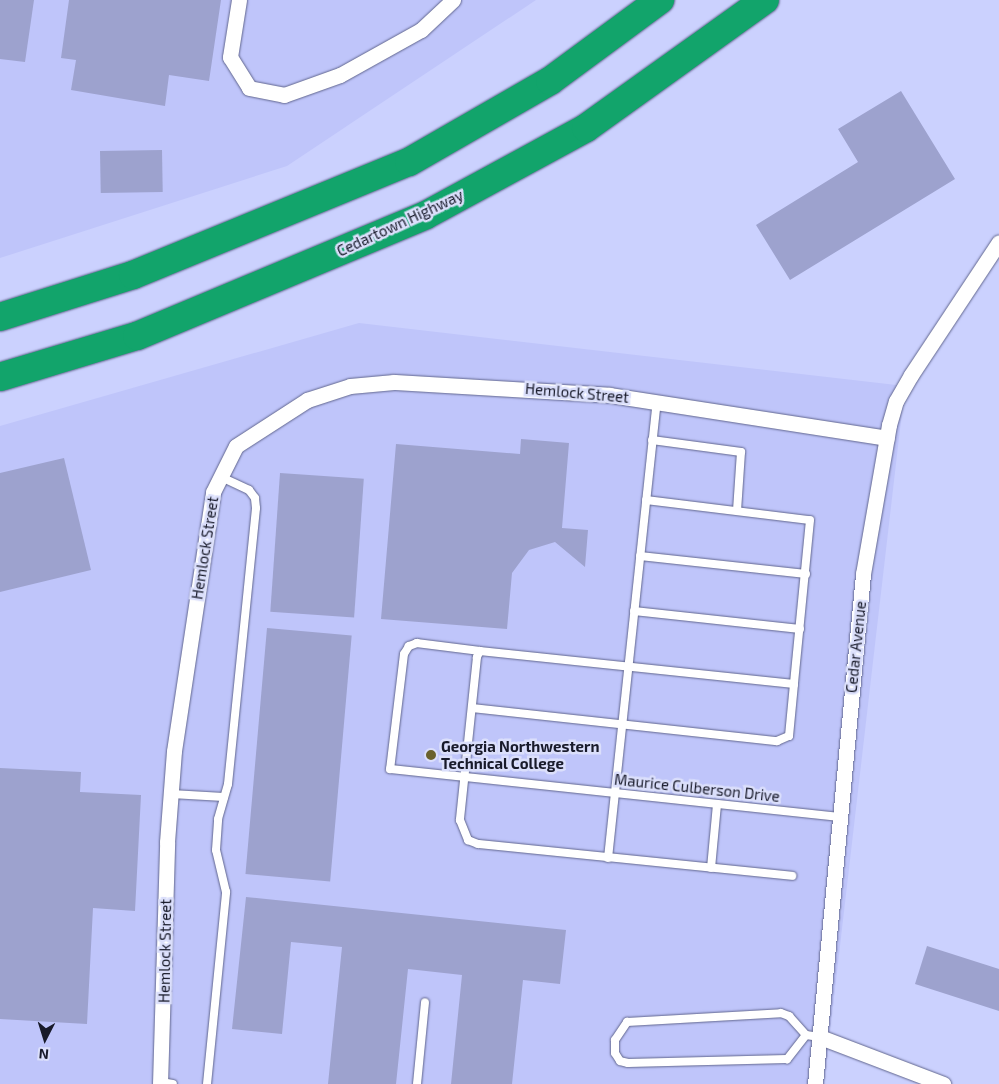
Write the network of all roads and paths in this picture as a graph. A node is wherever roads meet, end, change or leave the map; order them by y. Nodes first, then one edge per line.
1 (239, 0) edge
2 (453, 0) edge
3 (660, 0) edge
4 (765, 0) edge
5 (999, 242) edge
6 (0, 317) edge
7 (0, 377) edge
8 (657, 401) junction
9 (887, 438) junction
10 (652, 440) junction
11 (221, 477) junction
12 (646, 500) junction
13 (736, 510) junction
14 (640, 556) junction
15 (806, 574) junction
16 (634, 611) junction
17 (800, 629) junction
18 (480, 651) junction
19 (628, 666) junction
20 (794, 684) junction
21 (472, 708) junction
22 (622, 725) junction
23 (465, 778) junction
24 (171, 794) junction
25 (615, 794) junction
26 (224, 797) junction
27 (718, 804) junction
28 (840, 817) junction
29 (608, 858) junction
30 (711, 868) junction
31 (792, 876) dead end
32 (425, 1002) dead end
33 (813, 1036) junction
34 (165, 1084) edge
35 (207, 1084) edge
36 (417, 1084) edge
37 (815, 1084) edge
38 (943, 1084) edge

1 - 2 street
3 - 6 highway
4 - 7 highway, Cedartown Highway
5 - 9 street, Cedar Avenue
8 - 9 street, Hemlock Street
8 - 10 lane
8 - 11 street, Hemlock Street
9 - 28 street, Cedar Avenue
10 - 12 lane
10 - 13 lane
11 - 24 street, Hemlock Street
11 - 26 lane
12 - 13 lane
12 - 14 lane
13 - 15 lane
14 - 15 lane
14 - 16 lane
15 - 17 lane
16 - 17 lane
16 - 19 lane
17 - 20 lane
18 - 19 lane
18 - 21 lane
18 - 23 lane, Maurice Culberson Drive
19 - 20 lane
19 - 22 lane
20 - 22 lane
21 - 22 lane
21 - 23 lane
22 - 25 lane
23 - 25 lane, Maurice Culberson Drive
23 - 29 lane
24 - 26 lane
24 - 34 street, Hemlock Street
25 - 27 lane, Maurice Culberson Drive
25 - 29 lane
26 - 35 lane
27 - 28 lane, Maurice Culberson Drive
27 - 30 lane
28 - 33 street, Cedar Avenue
29 - 30 lane
30 - 31 lane
32 - 36 lane
33 - 33 lane
33 - 37 street, Cedar Avenue
33 - 38 street

